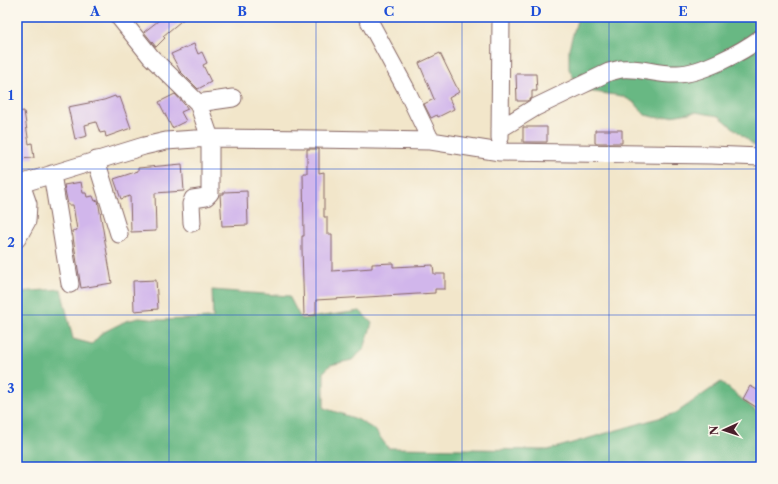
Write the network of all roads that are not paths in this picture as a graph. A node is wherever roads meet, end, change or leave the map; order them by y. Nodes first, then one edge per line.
1 (121, 17) edge
2 (367, 17) edge
3 (501, 17) edge
4 (761, 38) edge
5 (233, 98) dead end
6 (198, 103) junction
7 (500, 128) junction
8 (210, 138) junction
9 (431, 141) junction
10 (500, 152) junction
11 (761, 157) edge
12 (96, 160) junction
13 (52, 174) junction
14 (19, 184) edge
15 (192, 223) dead end
16 (119, 234) dead end
17 (17, 239) edge
18 (70, 284) dead end

1 - 6 street
2 - 9 street
3 - 7 street
4 - 7 street
5 - 6 street
6 - 8 street
7 - 10 street
8 - 9 street
8 - 12 street
8 - 15 street
9 - 10 street
10 - 11 street
12 - 13 street
12 - 16 street
13 - 14 street
13 - 18 street
14 - 17 street

